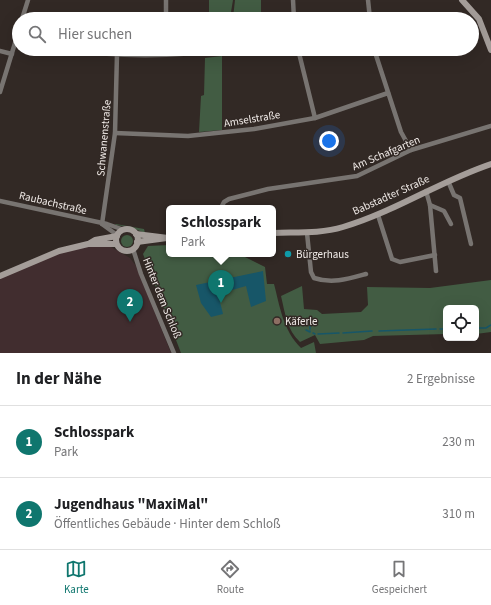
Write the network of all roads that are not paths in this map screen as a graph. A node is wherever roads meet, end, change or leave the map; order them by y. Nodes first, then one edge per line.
1 (28, 0) edge
2 (166, 0) edge
3 (293, 0) edge
4 (368, 0) edge
5 (464, 0) edge
6 (24, 12) edge
7 (166, 12) edge
8 (294, 12) edge
9 (369, 12) edge
10 (473, 12) edge
11 (479, 19) edge
12 (491, 50) edge
13 (0, 51) edge
14 (12, 54) joint
15 (117, 56) edge
16 (300, 56) edge
17 (376, 56) edge
18 (0, 92) edge
19 (388, 93) junction
20 (315, 118) junction
21 (491, 126) edge
22 (115, 133) junction
23 (411, 150) junction
24 (491, 164) edge
25 (448, 181) junction
26 (426, 191) junction
27 (0, 200) edge
28 (223, 205) edge
29 (430, 205) junction
30 (378, 215) junction
31 (102, 224) junction
32 (451, 224) dead end
33 (124, 230) junction
34 (276, 233) edge
35 (308, 233) junction
36 (136, 234) junction
37 (117, 236) junction
38 (166, 238) edge
39 (166, 239) edge
40 (137, 242) junction
41 (88, 244) junction
42 (116, 244) junction
43 (471, 244) dead end
44 (133, 249) junction
45 (435, 255) junction
46 (436, 271) dead end
47 (366, 274) dead end
48 (0, 276) edge
49 (174, 353) edge

1 - 6 street
2 - 7 street
3 - 8 street
4 - 9 street
5 - 10 street
11 - 12 street
13 - 14 street
14 - 18 street
15 - 22 street, Schwanenstraße
16 - 20 street
17 - 19 street
19 - 20 street, Amselstraße
19 - 23 street
20 - 22 street, Amselstraße
21 - 23 street, Am Schafgarten
22 - 31 street, Schwanenstraße
23 - 28 street, Am Schafgarten
24 - 25 street, Babstadter Straße
25 - 26 street, Babstadter Straße
25 - 43 street
26 - 29 street
26 - 30 street, Babstadter Straße
27 - 31 street, Raubachstraße
29 - 32 street
29 - 45 street
30 - 35 street, Babstadter Straße
30 - 45 street
31 - 33 street, Raubachstraße
31 - 37 street, Raubachstraße
33 - 36 street
33 - 37 street
34 - 35 street, Babstadter Straße
35 - 47 street
36 - 38 street
36 - 40 street
37 - 41 street
37 - 42 street
39 - 40 street
40 - 44 street
41 - 42 street
41 - 48 street
42 - 44 street
44 - 49 street, Hinter dem Schloß
45 - 46 street

